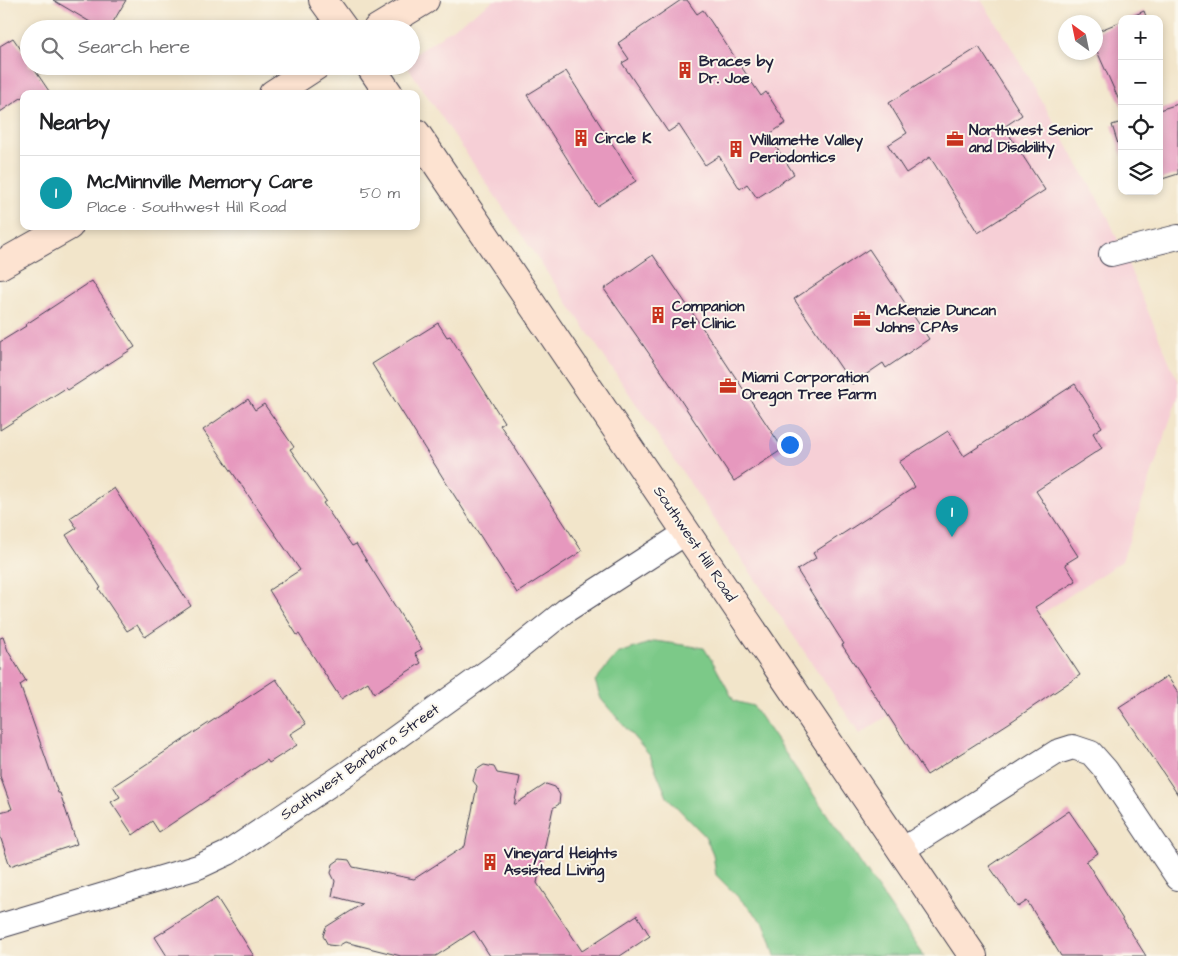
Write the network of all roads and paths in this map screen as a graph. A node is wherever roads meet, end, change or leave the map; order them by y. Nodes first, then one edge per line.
1 (323, 0) edge
2 (425, 0) edge
3 (337, 20) edge
4 (392, 20) edge
5 (302, 75) edge
6 (376, 75) edge
7 (279, 90) edge
8 (386, 90) edge
9 (420, 139) edge
10 (61, 230) edge
11 (1178, 237) edge
12 (1111, 254) dead end
13 (0, 265) edge
14 (687, 532) junction
15 (902, 850) junction
16 (1178, 878) edge
17 (0, 926) edge
18 (973, 956) edge

1 - 3 street
2 - 4 street
5 - 7 street
6 - 8 street
9 - 14 street, Southwest Hill Road
10 - 13 street
11 - 12 street
14 - 15 street, Southwest Hill Road
14 - 17 street, Southwest Barbara Street
15 - 16 street
15 - 18 street, Southwest Hill Road

